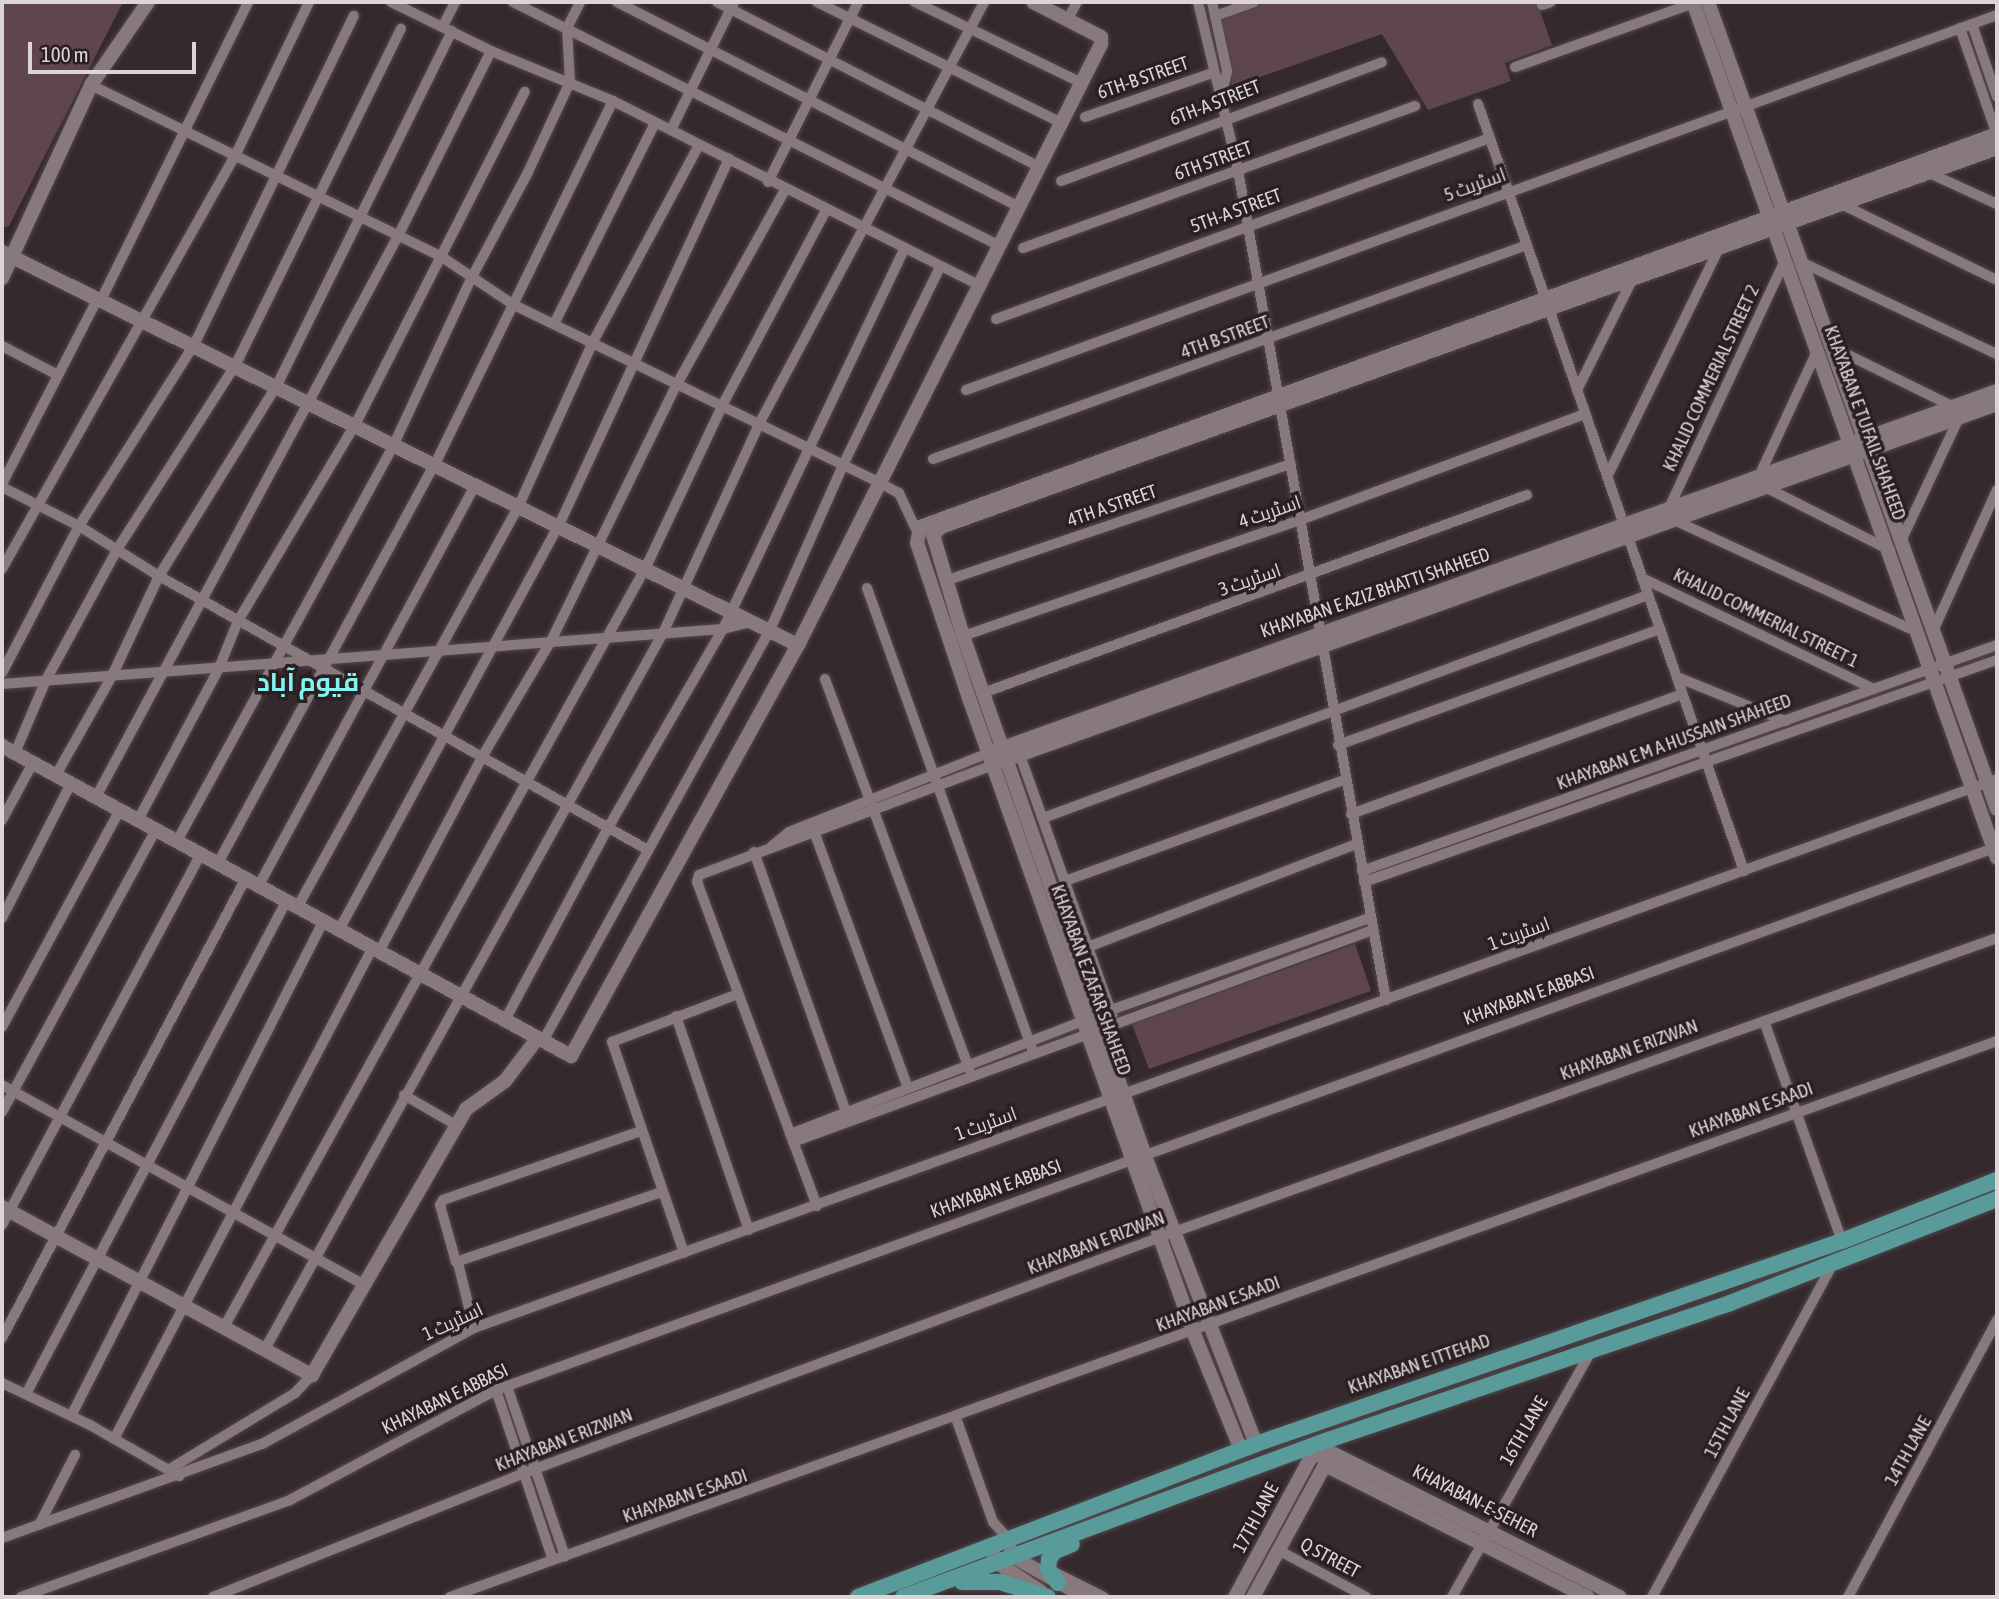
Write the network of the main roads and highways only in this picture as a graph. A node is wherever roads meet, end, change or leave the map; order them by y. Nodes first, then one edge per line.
1 (1997, 1180) edge
2 (1997, 1199) edge
3 (1094, 1525) junction
4 (993, 1554) junction
5 (942, 1584) junction
6 (1052, 1592) edge
7 (858, 1597) edge
8 (903, 1597) edge

1 - 4 main road, KHAYABAN E ITTEHAD
2 - 3 main road, KHAYABAN E ITTEHAD
3 - 4 main road, KHAYABAN E ITTEHAD
3 - 6 main road
4 - 5 main road, KHAYABAN E ITTEHAD
4 - 7 main road, KHAYABAN E ITTEHAD
5 - 6 main road
5 - 8 main road, KHAYABAN E ITTEHAD

